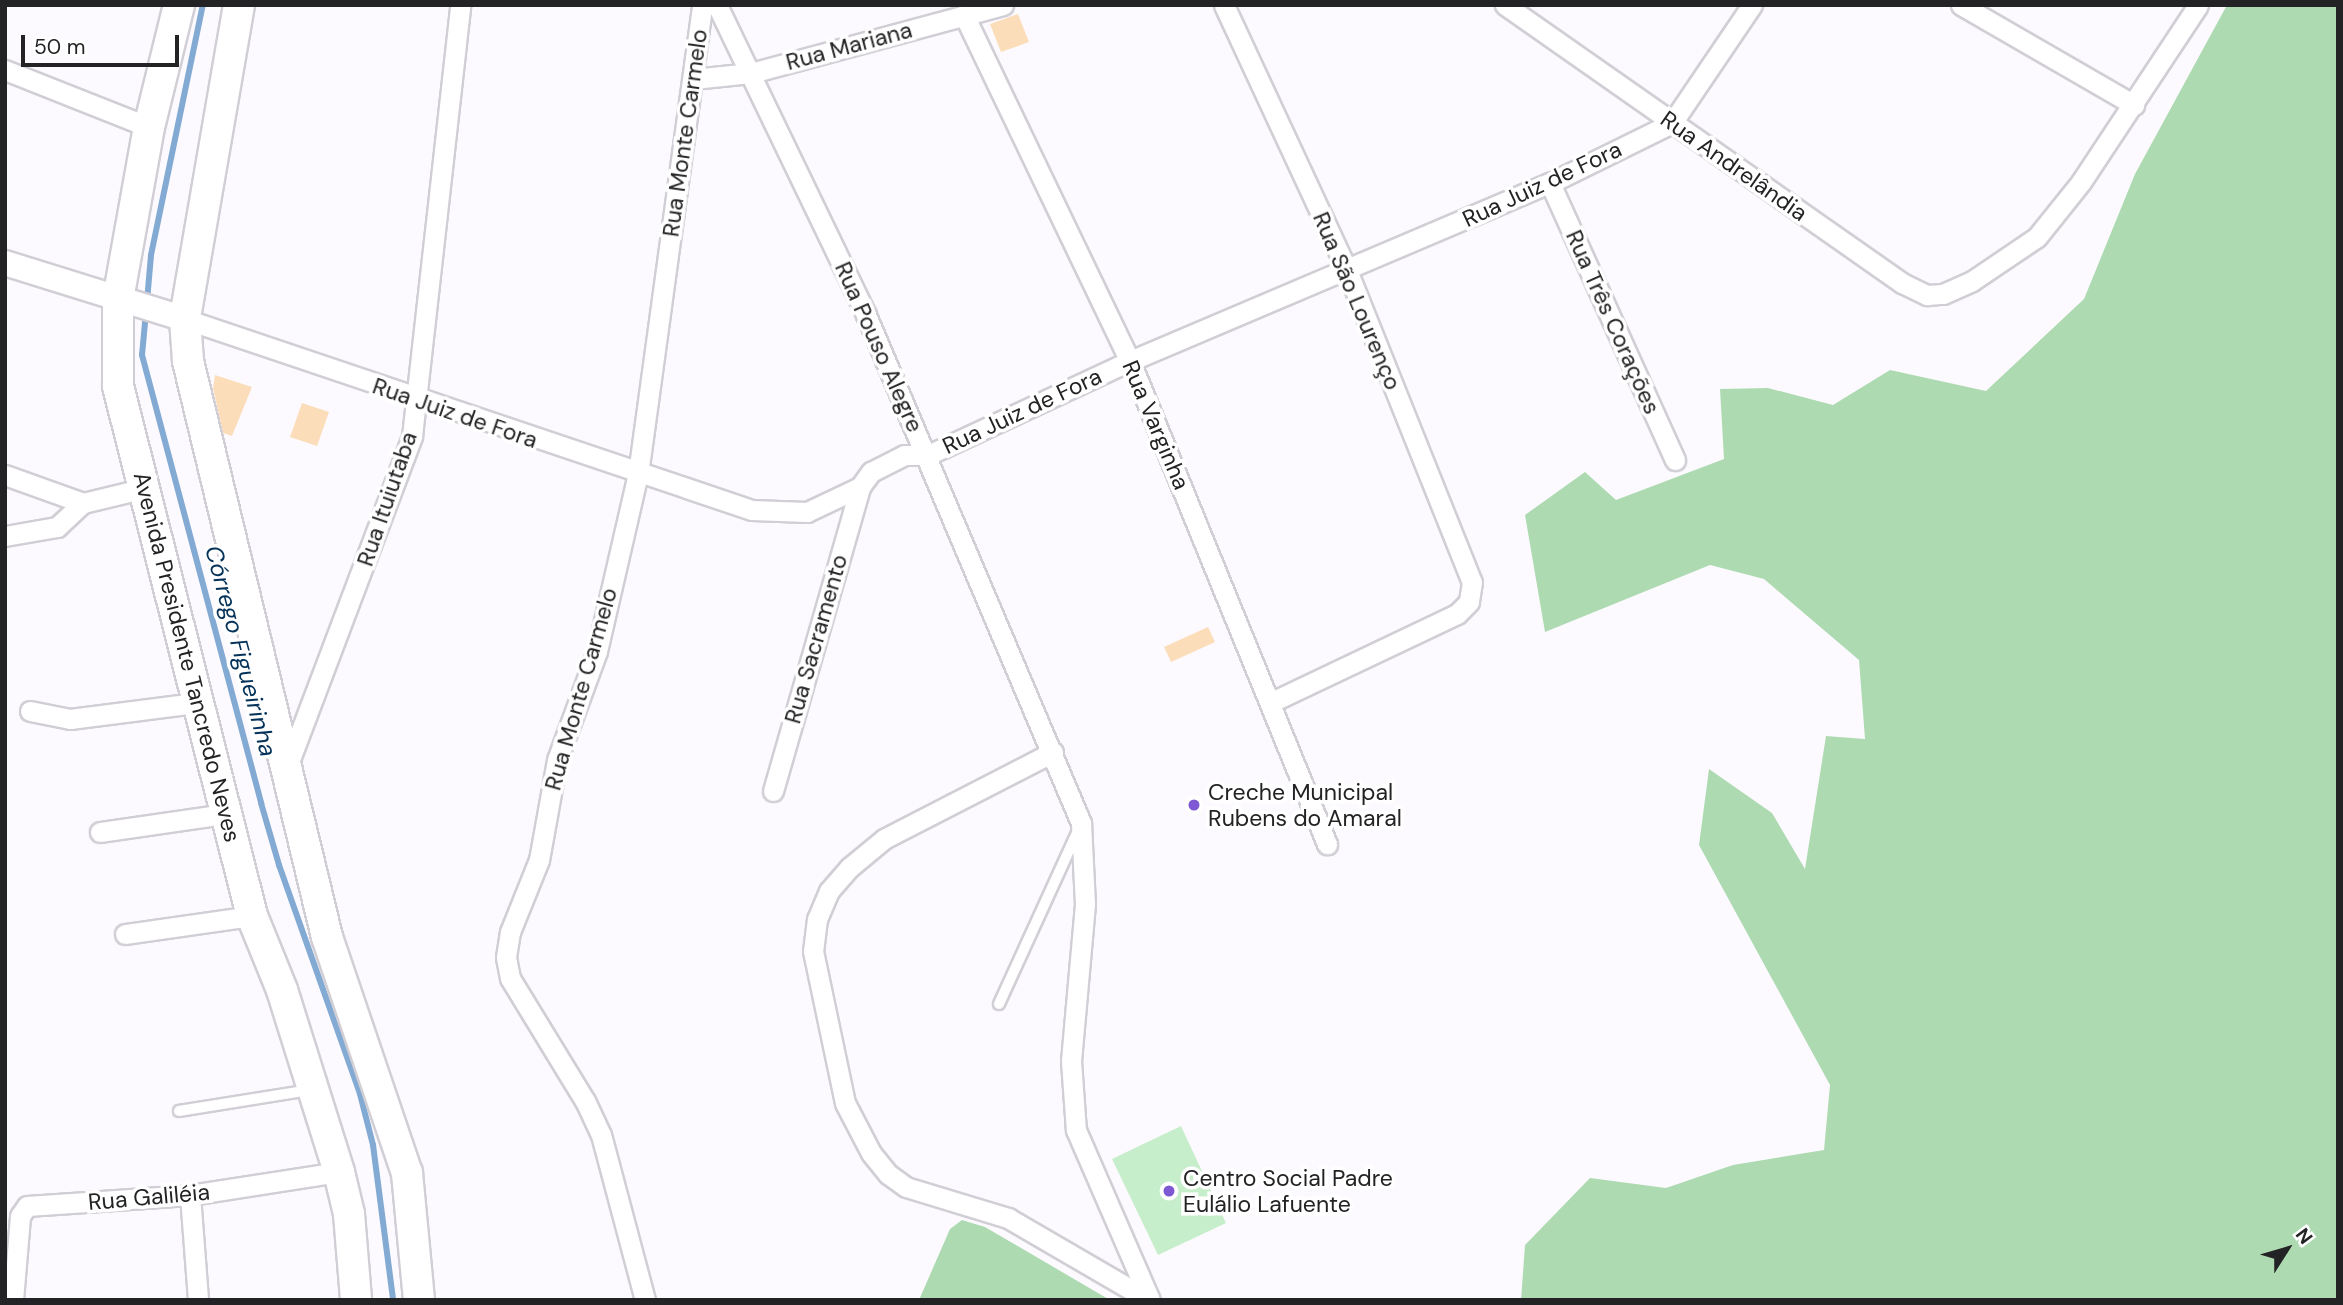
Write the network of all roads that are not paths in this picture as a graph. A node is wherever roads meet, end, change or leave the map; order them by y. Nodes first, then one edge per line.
1 (179, 5) edge
2 (239, 5) edge
3 (460, 5) edge
4 (702, 5) edge
5 (717, 5) edge
6 (1003, 5) edge
7 (1224, 5) edge
8 (1505, 5) edge
9 (1752, 5) edge
10 (1961, 5) edge
11 (2198, 5) edge
12 (964, 15) junction
13 (5, 70) edge
14 (751, 73) junction
15 (693, 79) junction
16 (2134, 105) junction
17 (1672, 123) junction
18 (149, 127) junction
19 (1550, 183) junction
20 (5, 263) edge
21 (1346, 270) junction
22 (118, 299) junction
23 (185, 319) junction
24 (1130, 360) junction
25 (415, 400) junction
26 (928, 455) junction
27 (1675, 460) dead end
28 (638, 474) junction
29 (5, 475) edge
30 (860, 487) junction
31 (145, 488) junction
32 (83, 503) junction
33 (5, 536) edge
34 (1272, 702) junction
35 (195, 703) junction
36 (30, 711) dead end
37 (1053, 752) junction
38 (286, 772) junction
39 (773, 791) dead end
40 (225, 814) junction
41 (1081, 823) junction
42 (100, 832) dead end
43 (1327, 844) dead end
44 (251, 916) junction
45 (125, 934) dead end
46 (999, 1004) dead end
47 (313, 1090) junction
48 (179, 1111) dead end
49 (339, 1172) junction
50 (190, 1195) junction
51 (13, 1300) edge
52 (198, 1300) edge
53 (356, 1300) edge
54 (419, 1300) edge
55 (645, 1300) edge
56 (1149, 1300) edge

1 - 18 main road, Avenida Presidente Tancredo Neves
2 - 23 main road
3 - 25 street, Rua Ituiutaba
4 - 15 street, Rua Monte Carmelo
5 - 14 street, Rua Pouso Alegre
6 - 12 street, Rua Mariana
7 - 21 street, Rua São Lourenço
8 - 17 street, Rua Andrelândia
9 - 17 street, Rua Juiz de Fora
10 - 16 street
11 - 16 street, Rua Andrelândia
12 - 14 street, Rua Mariana
12 - 24 street, Rua Varginha
13 - 18 street
14 - 15 street, Rua Mariana
14 - 26 street, Rua Pouso Alegre
15 - 28 street, Rua Monte Carmelo
16 - 17 street, Rua Andrelândia
17 - 19 street, Rua Juiz de Fora
18 - 22 main road, Avenida Presidente Tancredo Neves
19 - 21 street, Rua Juiz de Fora
19 - 27 street, Rua Três Corações
20 - 22 street
21 - 24 street, Rua Juiz de Fora
21 - 34 street, Rua São Lourenço
22 - 23 street
22 - 31 main road, Avenida Presidente Tancredo Neves
23 - 25 street, Rua Juiz de Fora
23 - 38 main road
24 - 26 street, Rua Juiz de Fora
24 - 34 street, Rua Varginha
25 - 28 street, Rua Juiz de Fora
25 - 38 street, Rua Ituiutaba
26 - 30 street, Rua Juiz de Fora
26 - 37 street, Rua Pouso Alegre
28 - 30 street, Rua Juiz de Fora
28 - 55 street, Rua Monte Carmelo
29 - 32 street
30 - 39 street, Rua Sacramento
31 - 32 street
31 - 35 main road, Avenida Presidente Tancredo Neves
32 - 33 street
34 - 43 street, Rua Varginha
35 - 36 street
35 - 40 main road, Avenida Presidente Tancredo Neves
37 - 41 street, Rua Pouso Alegre
37 - 56 street
38 - 54 main road
40 - 42 street
40 - 44 main road, Avenida Presidente Tancredo Neves
41 - 46 lane
41 - 56 street, Rua Pouso Alegre
44 - 45 street
44 - 47 main road, Avenida Presidente Tancredo Neves
47 - 48 lane
47 - 49 main road, Avenida Presidente Tancredo Neves
49 - 50 street, Rua Galiléia
49 - 53 main road, Avenida Presidente Tancredo Neves
50 - 51 street, Rua Galiléia
50 - 52 street

